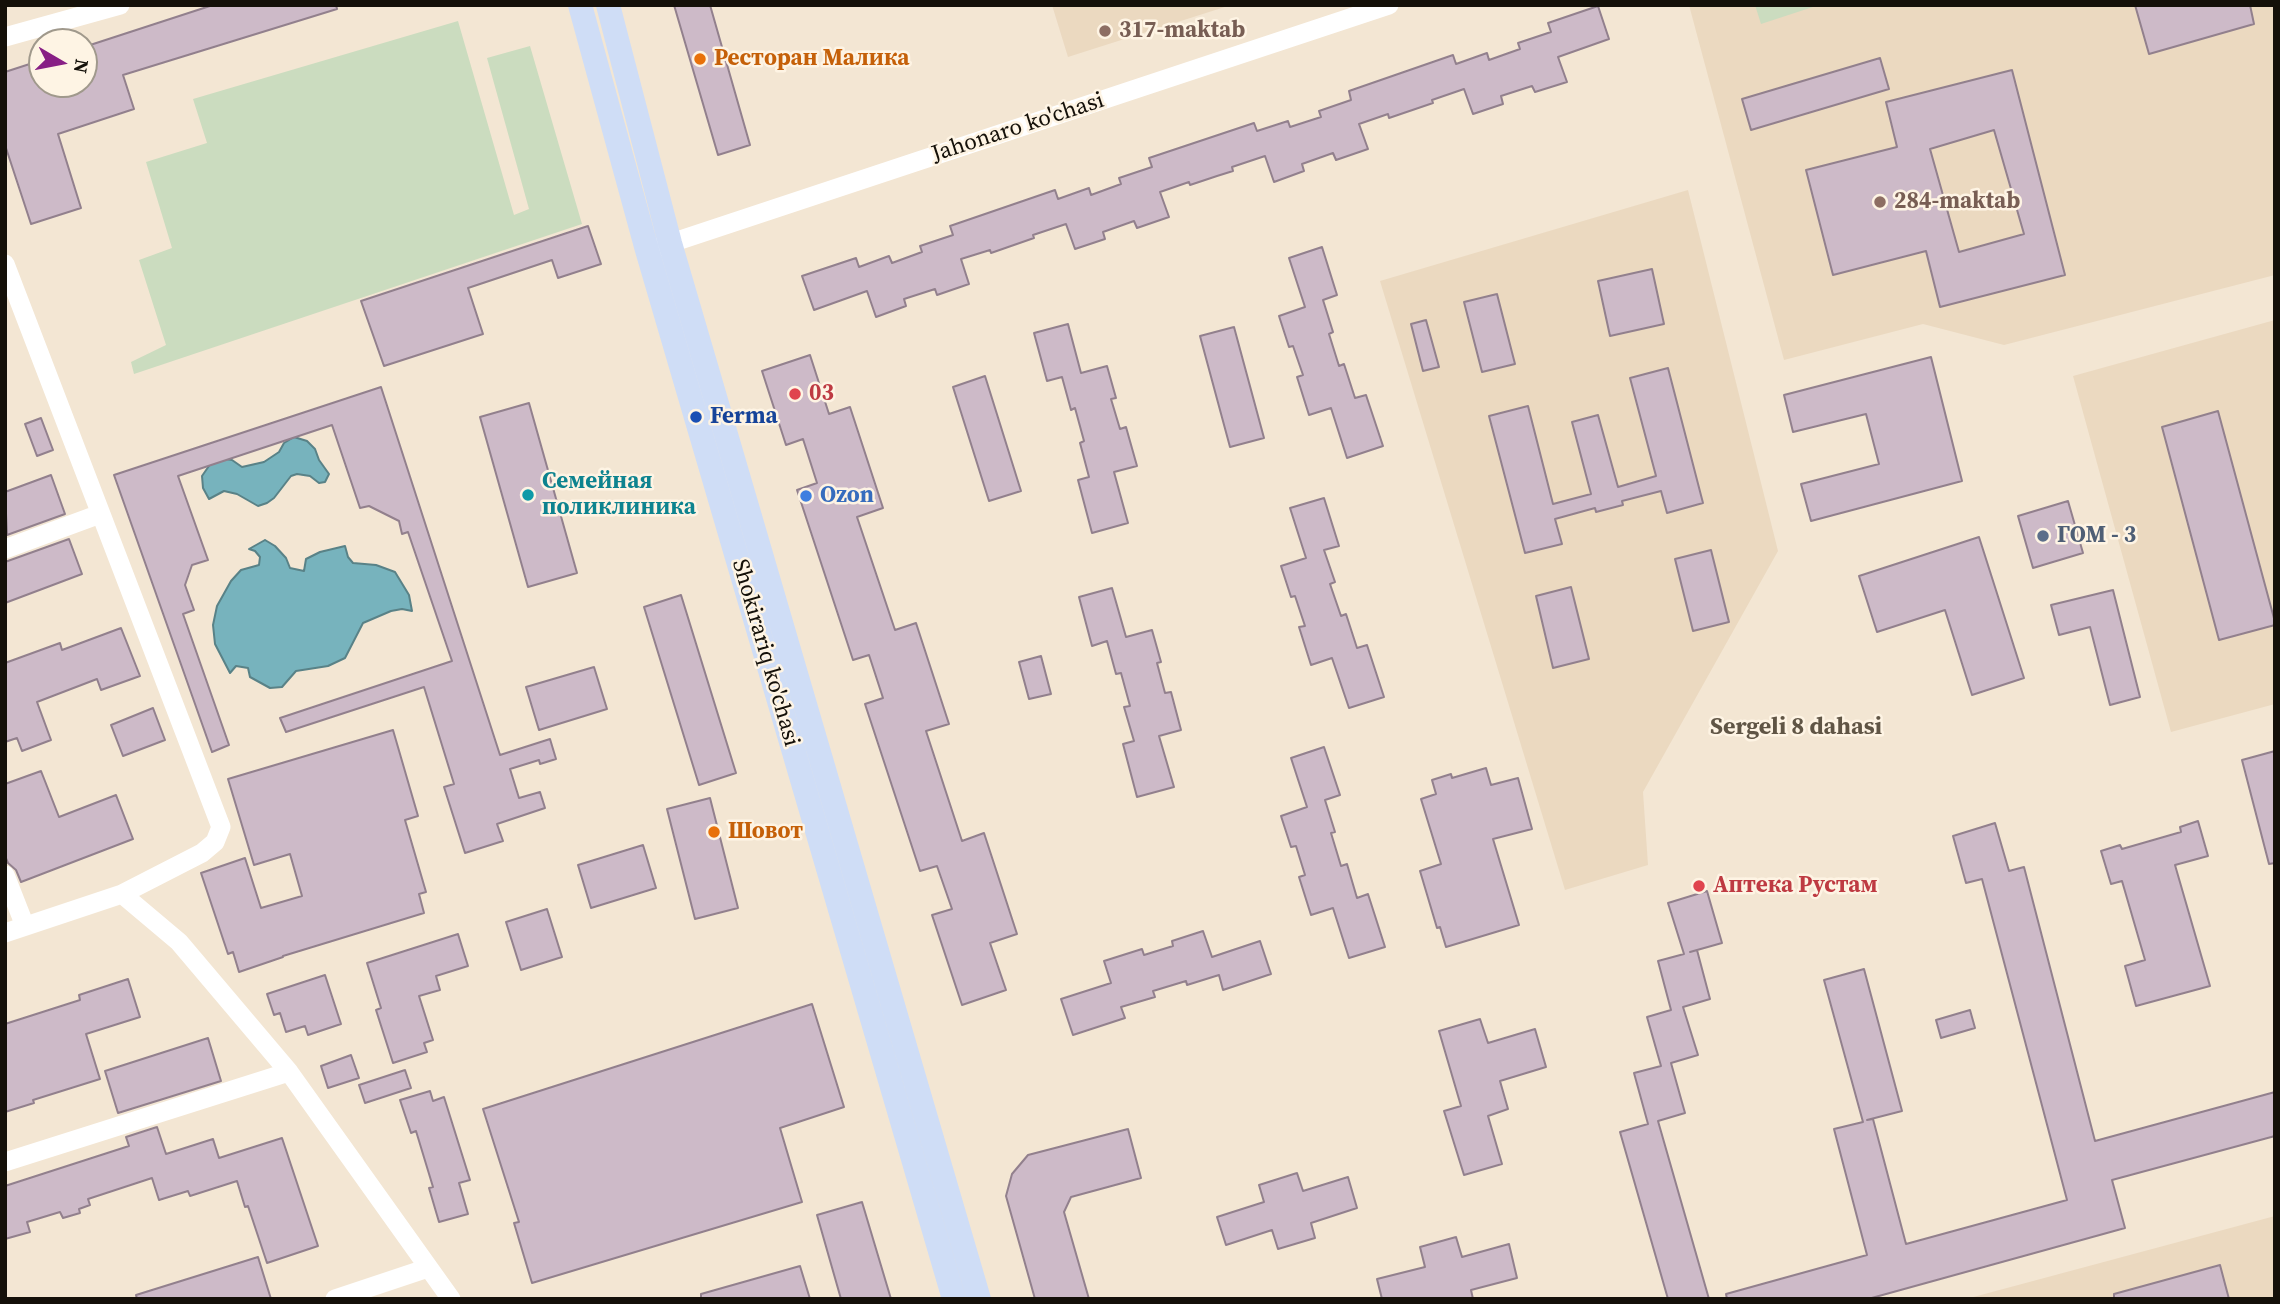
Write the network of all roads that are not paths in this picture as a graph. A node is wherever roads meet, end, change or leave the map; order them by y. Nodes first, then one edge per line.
1 (120, 5) edge
2 (580, 5) edge
3 (608, 5) edge
4 (1389, 5) edge
5 (5, 37) edge
6 (659, 247) junction
7 (5, 264) edge
8 (13, 309) edge
9 (100, 514) junction
10 (5, 549) edge
11 (5, 875) edge
12 (122, 894) junction
13 (25, 926) junction
14 (5, 933) edge
15 (289, 1072) junction
16 (5, 1162) edge
17 (428, 1268) junction
18 (335, 1299) edge
19 (451, 1299) edge
20 (954, 1299) edge
21 (979, 1299) edge

1 - 5 street
2 - 6 main road, Shokirariq ko'chasi
3 - 6 main road, Shokirariq ko'chasi
4 - 6 street, Jahonaro ko'chasi
6 - 20 main road, Shokirariq ko'chasi
6 - 21 main road, Shokirariq ko'chasi
7 - 8 street
8 - 9 street
9 - 10 street
9 - 12 street
11 - 13 street
12 - 13 street
12 - 15 street
13 - 14 street
15 - 16 street
15 - 17 street
17 - 18 street
17 - 19 street

